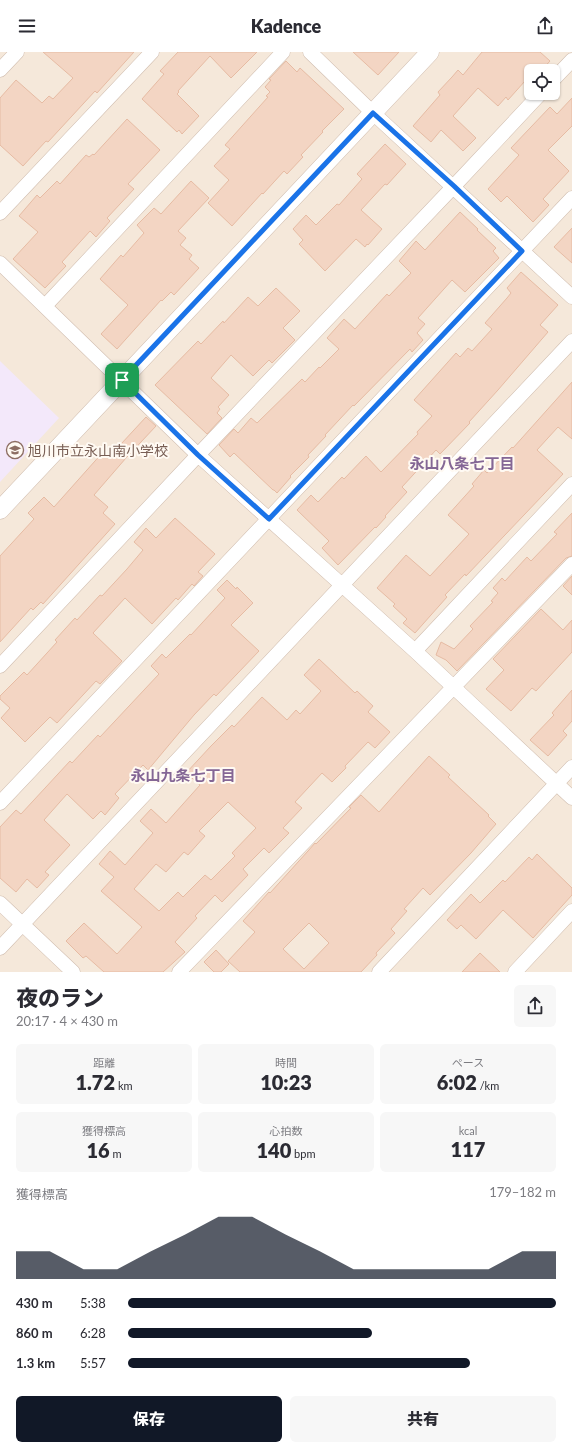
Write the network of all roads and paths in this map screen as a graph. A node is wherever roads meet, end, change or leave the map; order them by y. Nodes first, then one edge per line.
1 (17, 52) edge
2 (152, 52) edge
3 (283, 52) edge
4 (310, 52) edge
5 (430, 52) edge
6 (572, 60) edge
7 (0, 70) edge
8 (560, 73) edge
9 (534, 100) edge
10 (373, 113) junction
11 (454, 186) junction
12 (572, 198) edge
13 (0, 213) edge
14 (522, 251) junction
15 (0, 263) edge
16 (572, 297) edge
17 (45, 306) junction
18 (572, 341) edge
19 (122, 380) junction
20 (198, 455) junction
21 (572, 484) edge
22 (0, 510) edge
23 (269, 519) junction
24 (572, 564) edge
25 (343, 585) junction
26 (415, 651) junction
27 (0, 666) edge
28 (453, 688) junction
29 (572, 767) edge
30 (556, 784) junction
31 (572, 798) edge
32 (0, 803) edge
33 (0, 904) edge
34 (572, 911) edge
35 (22, 924) junction
36 (0, 948) edge
37 (73, 972) edge
38 (179, 972) edge
39 (379, 972) edge
40 (515, 972) edge

1 - 7 street
2 - 13 street
3 - 17 street
4 - 10 street
5 - 10 street
6 - 8 street
9 - 11 street
10 - 11 street
10 - 19 street
11 - 14 street
11 - 20 street
12 - 14 street
14 - 16 street
14 - 23 street
15 - 17 street
17 - 19 street
18 - 25 street
19 - 20 street
19 - 22 street
20 - 23 street
20 - 27 street
21 - 26 street
23 - 25 street
23 - 32 street
24 - 28 street
25 - 26 street
25 - 35 street
26 - 28 street
28 - 30 street
28 - 38 street
29 - 30 street
30 - 31 street
30 - 39 street
33 - 35 street
34 - 40 street
35 - 36 street
35 - 37 street

